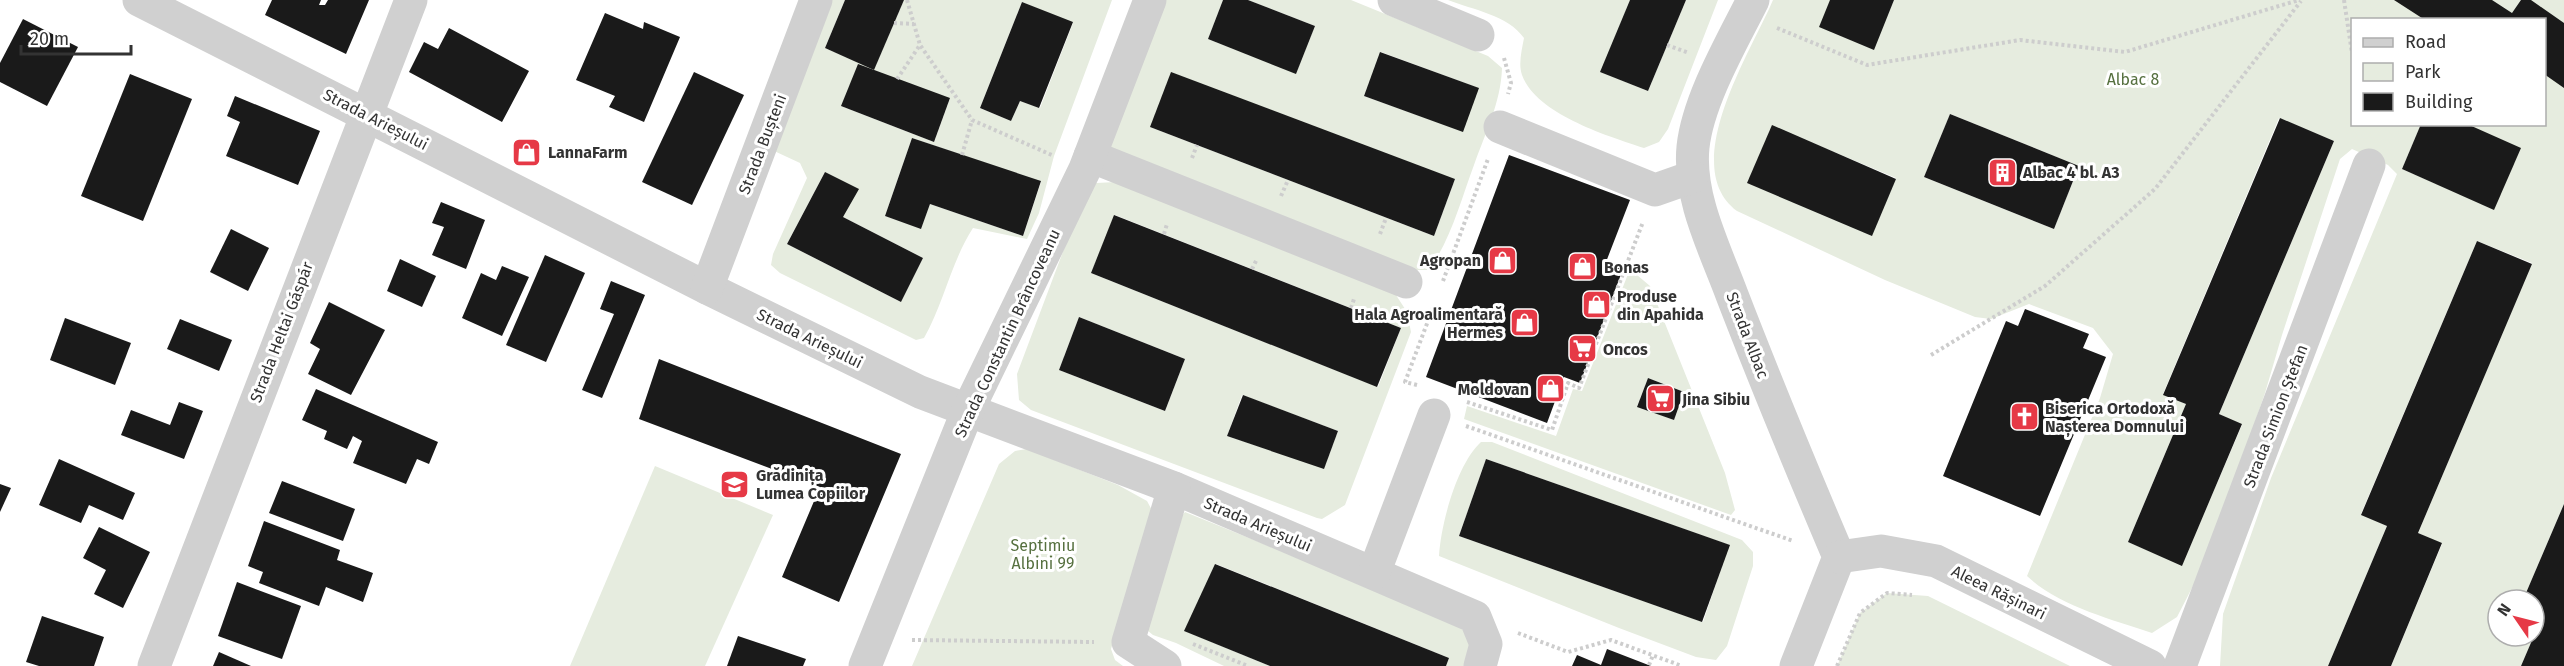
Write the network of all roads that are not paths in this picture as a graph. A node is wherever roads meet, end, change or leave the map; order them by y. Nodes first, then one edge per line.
1 (139, 0) edge
2 (411, 0) edge
3 (816, 0) edge
4 (1150, 0) edge
5 (1394, 0) edge
6 (1750, 7) edge
7 (1478, 35) road end
8 (366, 114) junction
9 (1500, 128) road end
10 (1088, 163) junction
11 (2370, 165) dead end
12 (1692, 177) junction
13 (1406, 282) dead end
14 (707, 288) junction
15 (1439, 401) road end
16 (968, 410) junction
17 (1174, 488) junction
18 (1839, 557) junction
19 (1374, 573) junction
20 (1480, 642) edge
21 (870, 653) edge
22 (154, 666) edge
23 (1165, 666) edge
24 (1796, 666) edge
25 (2150, 666) edge
26 (2180, 666) edge

1 - 8 street, Strada Arieșului
2 - 8 street, Strada Heltai Gáspár
3 - 14 street, Strada Bușteni
4 - 10 street, Strada Constantin Brâncoveanu
5 - 7 street
6 - 12 street, Strada Albac
8 - 14 street, Strada Arieșului
8 - 22 street, Strada Heltai Gáspár
9 - 12 street
10 - 13 street
10 - 16 street, Strada Constantin Brâncoveanu
11 - 26 street, Strada Simion Ștefan
12 - 18 street, Strada Albac
14 - 16 street, Strada Arieșului
15 - 19 street
16 - 17 street, Strada Arieșului
16 - 21 street, Strada Constantin Brâncoveanu
17 - 19 street, Strada Arieșului
17 - 23 street
18 - 24 street
18 - 25 street, Aleea Rășinari
19 - 20 street, Strada Arieșului

